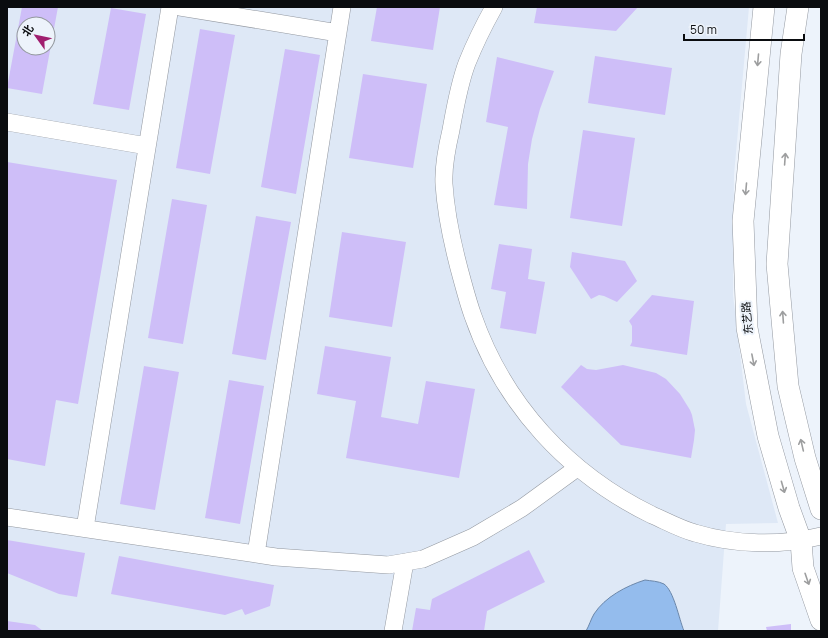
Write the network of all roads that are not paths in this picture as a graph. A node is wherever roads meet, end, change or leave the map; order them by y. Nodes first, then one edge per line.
1 (170, 7) edge
2 (180, 7) edge
3 (342, 7) edge
4 (494, 7) edge
5 (764, 7) edge
6 (798, 7) edge
7 (338, 33) junction
8 (7, 122) edge
9 (147, 146) junction
10 (577, 468) junction
11 (821, 509) edge
12 (7, 516) edge
13 (85, 528) junction
14 (821, 536) edge
15 (800, 541) junction
16 (256, 554) junction
17 (405, 562) junction
18 (821, 620) edge
19 (393, 631) edge

1 - 9 street
2 - 7 street
3 - 7 street
4 - 10 street
5 -> 15 street, 东艺路
11 -> 6 street
7 - 16 street
8 - 9 street
9 - 13 street
10 - 15 street
10 - 17 street
12 - 13 street
13 - 16 street
14 - 15 street
15 -> 18 street, 东艺路
16 - 17 street
17 - 19 street

